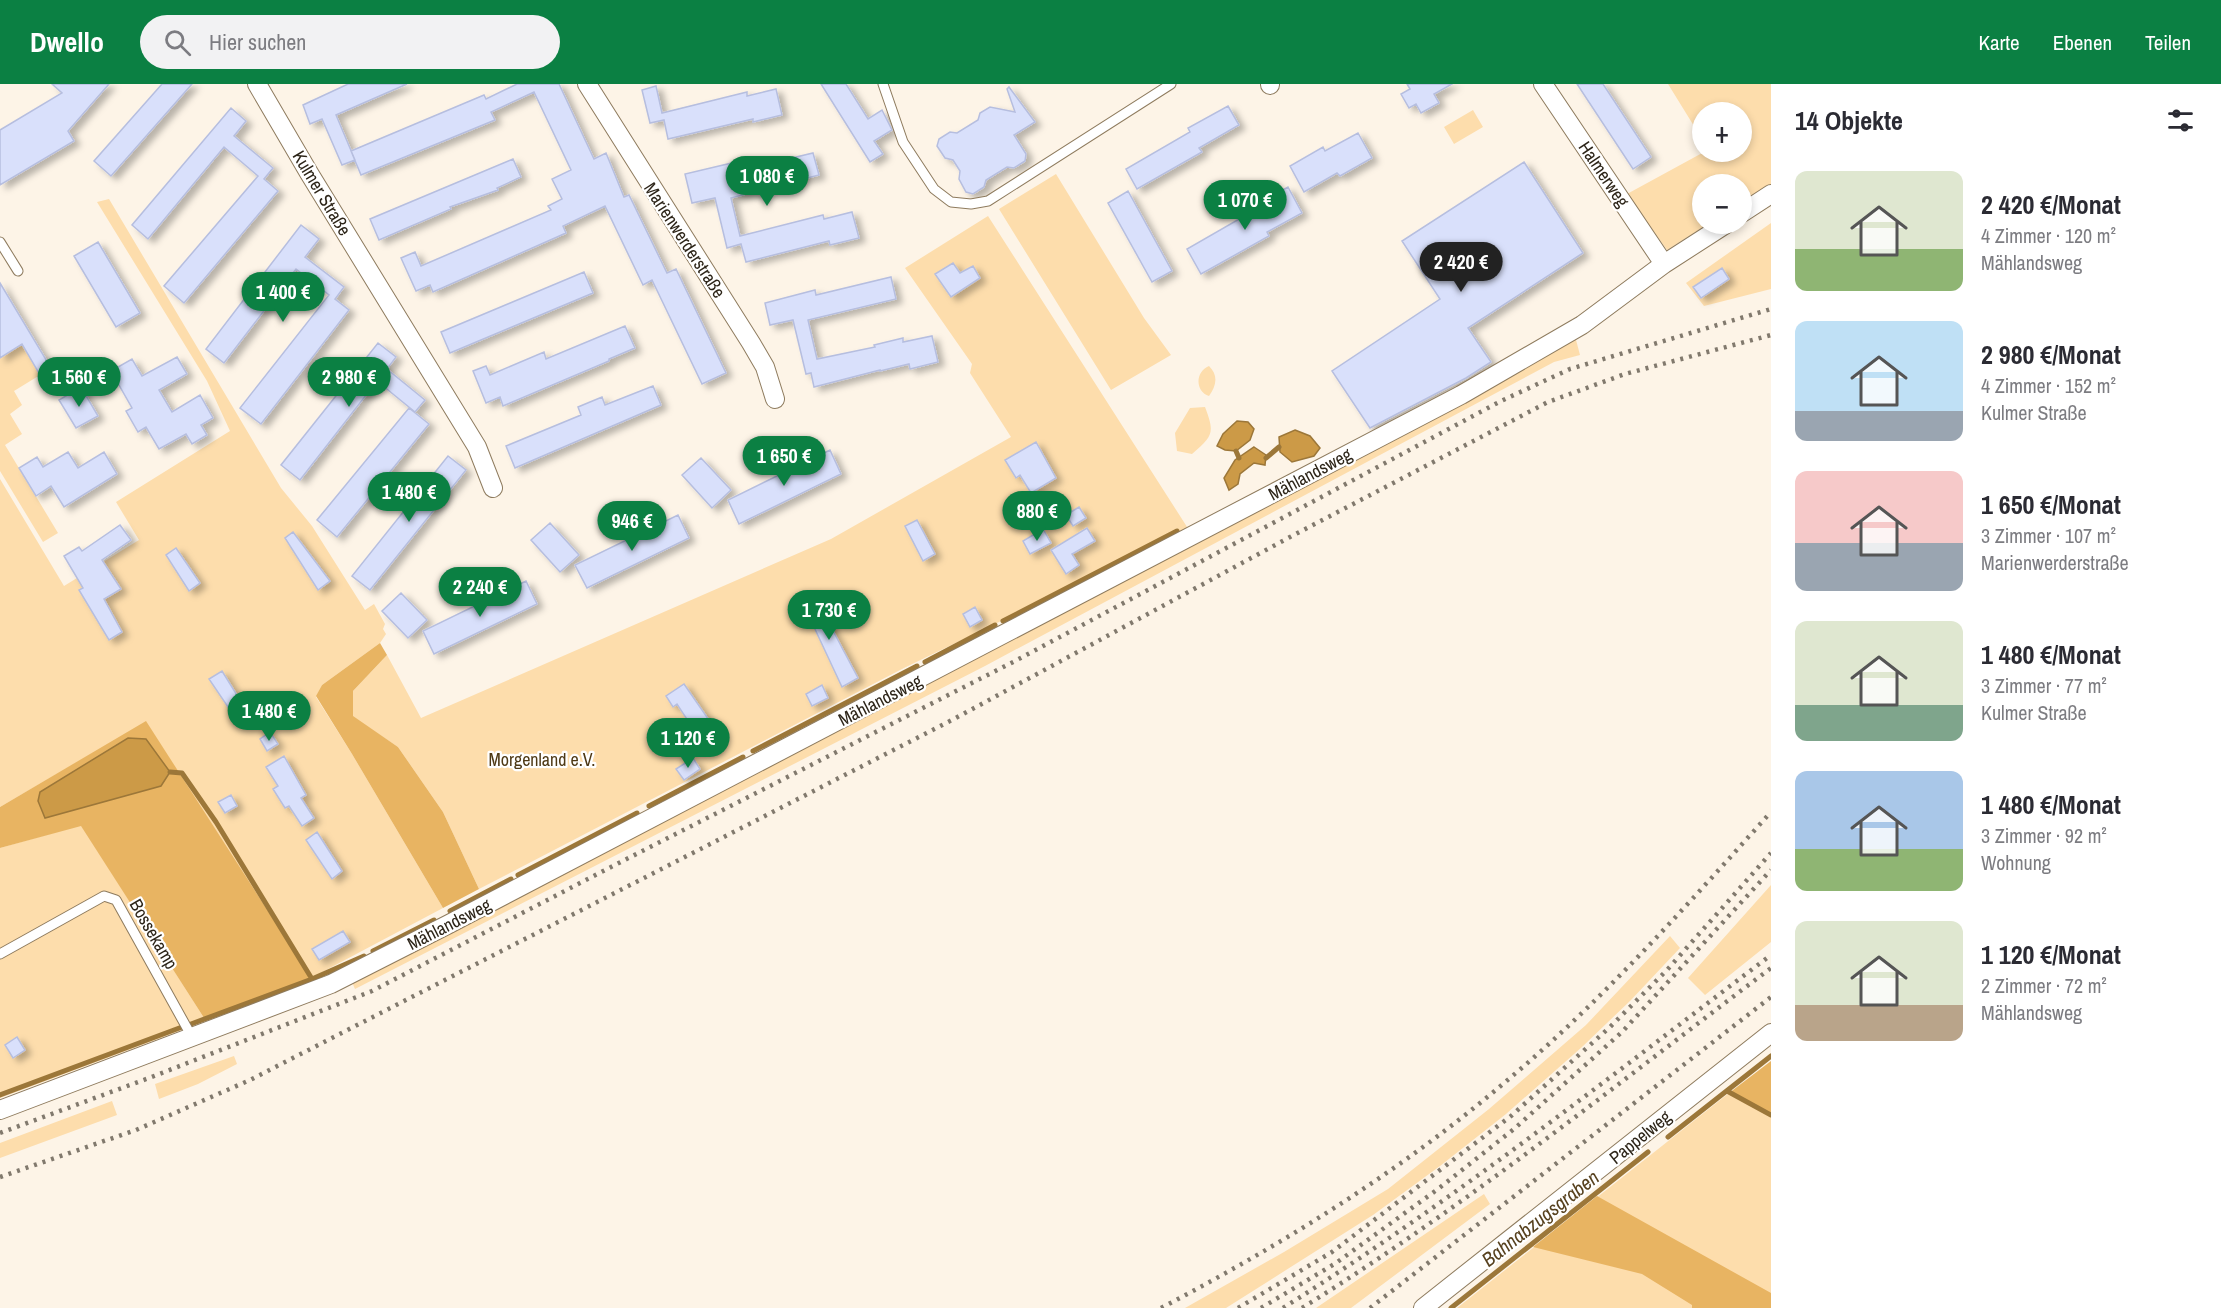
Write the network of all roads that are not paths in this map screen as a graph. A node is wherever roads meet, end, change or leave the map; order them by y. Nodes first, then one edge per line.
1 (257, 84) edge
2 (587, 84) edge
3 (883, 84) edge
4 (1171, 84) edge
5 (1544, 84) edge
6 (1771, 194) edge
7 (1752, 206) edge
8 (1710, 234) edge
9 (0, 242) edge
10 (1664, 264) junction
11 (18, 271) dead end
12 (775, 399) dead end
13 (493, 488) dead end
14 (0, 954) edge
15 (1771, 1033) edge
16 (192, 1037) junction
17 (0, 1110) edge
18 (1423, 1308) edge

1 - 13 street, Kulmer Straße
2 - 12 street, Marienwerderstraße
3 - 4 lane
5 - 10 street, Halmerweg
6 - 7 street
8 - 10 street, Mählandsweg
9 - 11 lane
10 - 16 street, Mählandsweg
14 - 16 lane, Bossekamp
15 - 18 street, Pappelweg
16 - 17 street, Mählandsweg

